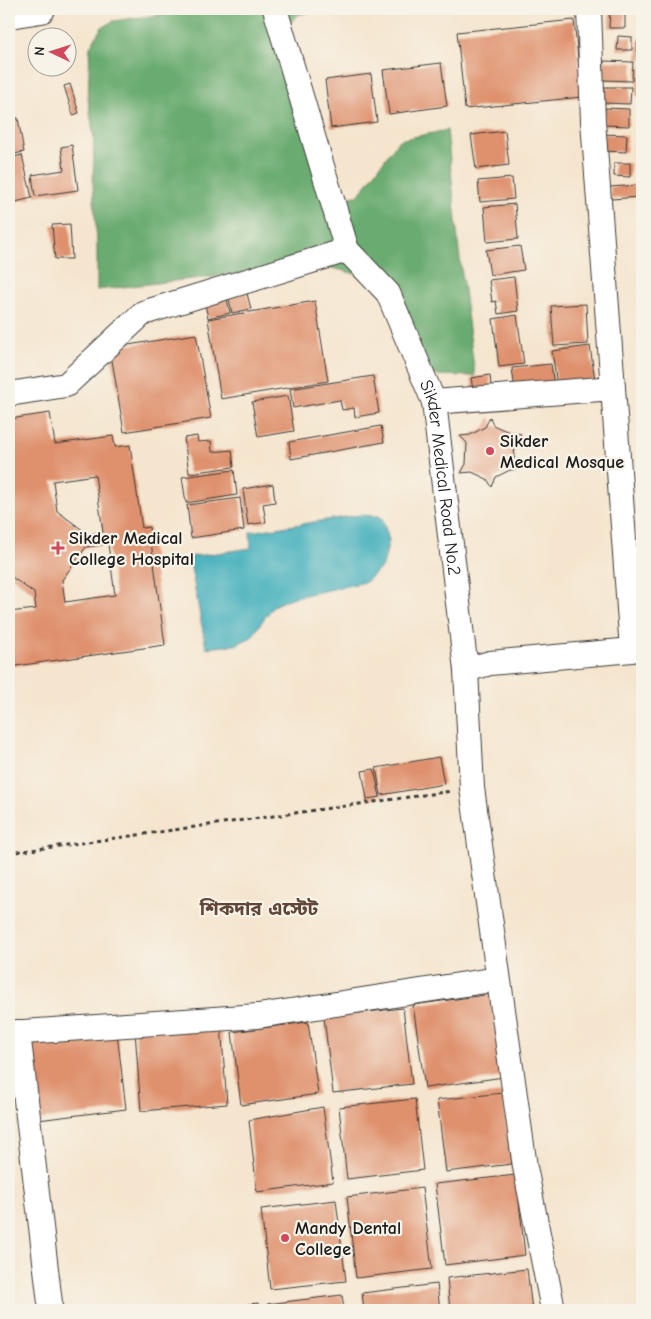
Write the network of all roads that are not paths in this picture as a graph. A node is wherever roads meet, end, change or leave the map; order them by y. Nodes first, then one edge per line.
1 (41, 9) edge
2 (275, 9) edge
3 (589, 9) edge
4 (9, 14) edge
5 (347, 250) junction
6 (613, 388) junction
7 (9, 394) edge
8 (434, 402) junction
9 (466, 670) junction
10 (498, 979) junction
11 (14, 1033) edge
12 (50, 1302) dead end
13 (553, 1310) edge

1 - 4 highway
2 - 5 street, Sikder Medical Road No.2
3 - 6 street
5 - 7 street
5 - 8 street, Sikder Medical Road No.2
6 - 8 street
6 - 9 street
8 - 9 street, Sikder Medical Road No.2
9 - 10 street, Sikder Medical Road No.2
10 - 11 street
10 - 13 street, Sikder Medical Road No.2
11 - 12 street

